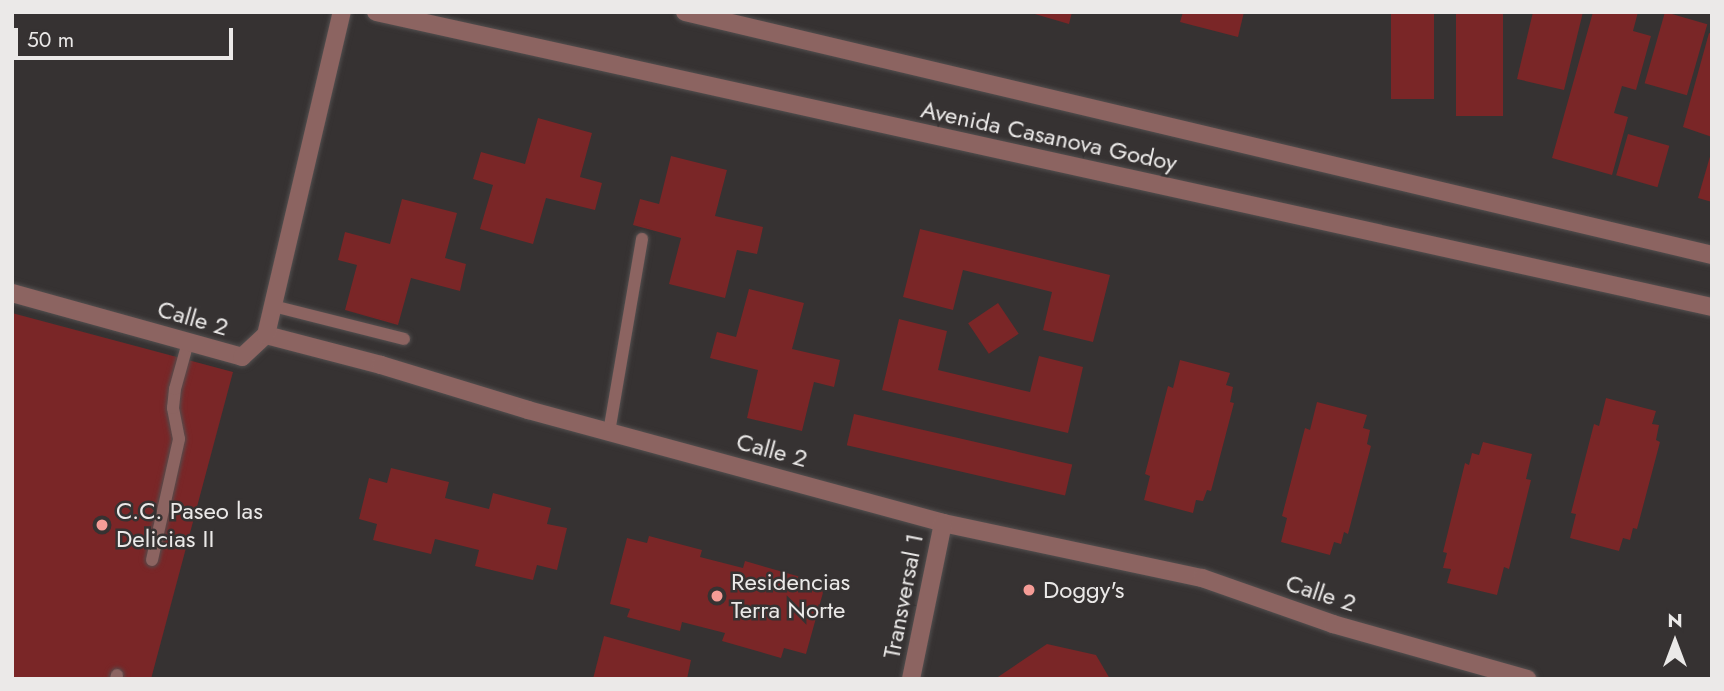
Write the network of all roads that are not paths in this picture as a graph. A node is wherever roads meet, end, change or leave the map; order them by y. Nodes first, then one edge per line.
1 (342, 12) edge
2 (376, 12) edge
3 (685, 12) edge
4 (642, 239) dead end
5 (1712, 255) edge
6 (12, 293) edge
7 (273, 306) junction
8 (1712, 307) edge
9 (266, 335) junction
10 (404, 340) dead end
11 (188, 342) junction
12 (609, 432) junction
13 (943, 523) junction
14 (152, 560) dead end
15 (911, 679) edge
16 (1527, 679) edge

1 - 7 street
2 - 8 street, Avenida Casanova Godoy
3 - 5 street, Avenida Casanova Godoy
4 - 12 lane
6 - 11 street, Calle 2
7 - 9 street
7 - 10 lane
9 - 11 street, Calle 2
9 - 12 street, Calle 2
11 - 14 lane
12 - 13 street, Calle 2
13 - 15 street, Transversal 1
13 - 16 street, Calle 2

